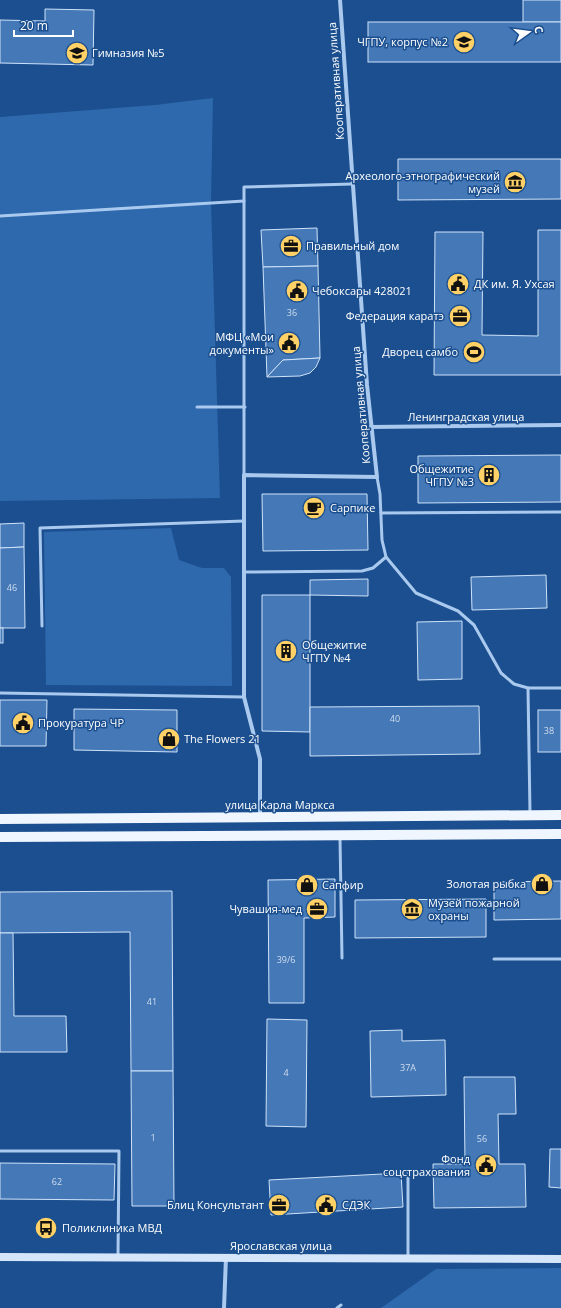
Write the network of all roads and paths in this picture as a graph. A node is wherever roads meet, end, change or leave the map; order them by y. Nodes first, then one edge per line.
1 (340, 0) edge
2 (352, 184) junction
3 (244, 201) junction
4 (0, 216) edge
5 (197, 407) dead end
6 (245, 407) junction
7 (561, 425) edge
8 (371, 427) junction
9 (244, 476) junction
10 (376, 477) junction
11 (561, 512) edge
12 (381, 513) junction
13 (244, 521) junction
14 (386, 557) junction
15 (244, 572) junction
16 (42, 626) dead end
17 (528, 688) junction
18 (561, 688) edge
19 (0, 692) edge
20 (244, 696) junction
21 (530, 815) junction
22 (561, 815) edge
23 (260, 817) junction
24 (0, 819) edge
25 (561, 834) edge
26 (260, 835) junction
27 (340, 835) junction
28 (0, 837) edge
29 (342, 958) dead end
30 (494, 959) dead end
31 (561, 959) edge
32 (0, 1151) edge
33 (408, 1173) dead end
34 (0, 1257) edge
35 (118, 1257) junction
36 (226, 1257) junction
37 (408, 1258) junction
38 (561, 1259) edge
39 (341, 1305) dead end
40 (224, 1308) edge
41 (337, 1308) edge

1 - 2 street, Кооперативная улица
2 - 3 lane
2 - 8 street, Кооперативная улица
3 - 4 lane
3 - 6 lane
5 - 6 lane
6 - 9 lane
7 - 8 street, Ленинградская улица
8 - 10 street, Кооперативная улица
9 - 10 street, Кооперативная улица
9 - 13 street
10 - 12 lane
11 - 12 lane
12 - 14 lane
13 - 15 street
13 - 16 lane
14 - 15 lane
14 - 17 lane
15 - 20 street
17 - 18 lane
17 - 21 lane
19 - 20 lane
20 - 23 street
21 - 22 main road, улица Карла Маркса
21 - 23 main road, улица Карла Маркса
23 - 24 main road, улица Карла Маркса
23 - 26 main road
25 - 27 main road
26 - 27 main road
26 - 28 main road
27 - 29 lane
30 - 31 lane
32 - 35 lane
33 - 37 lane
34 - 35 street, Ярославская улица
35 - 36 street, Ярославская улица
36 - 37 street, Ярославская улица
36 - 40 street
37 - 38 street, Ярославская улица
39 - 41 lane

